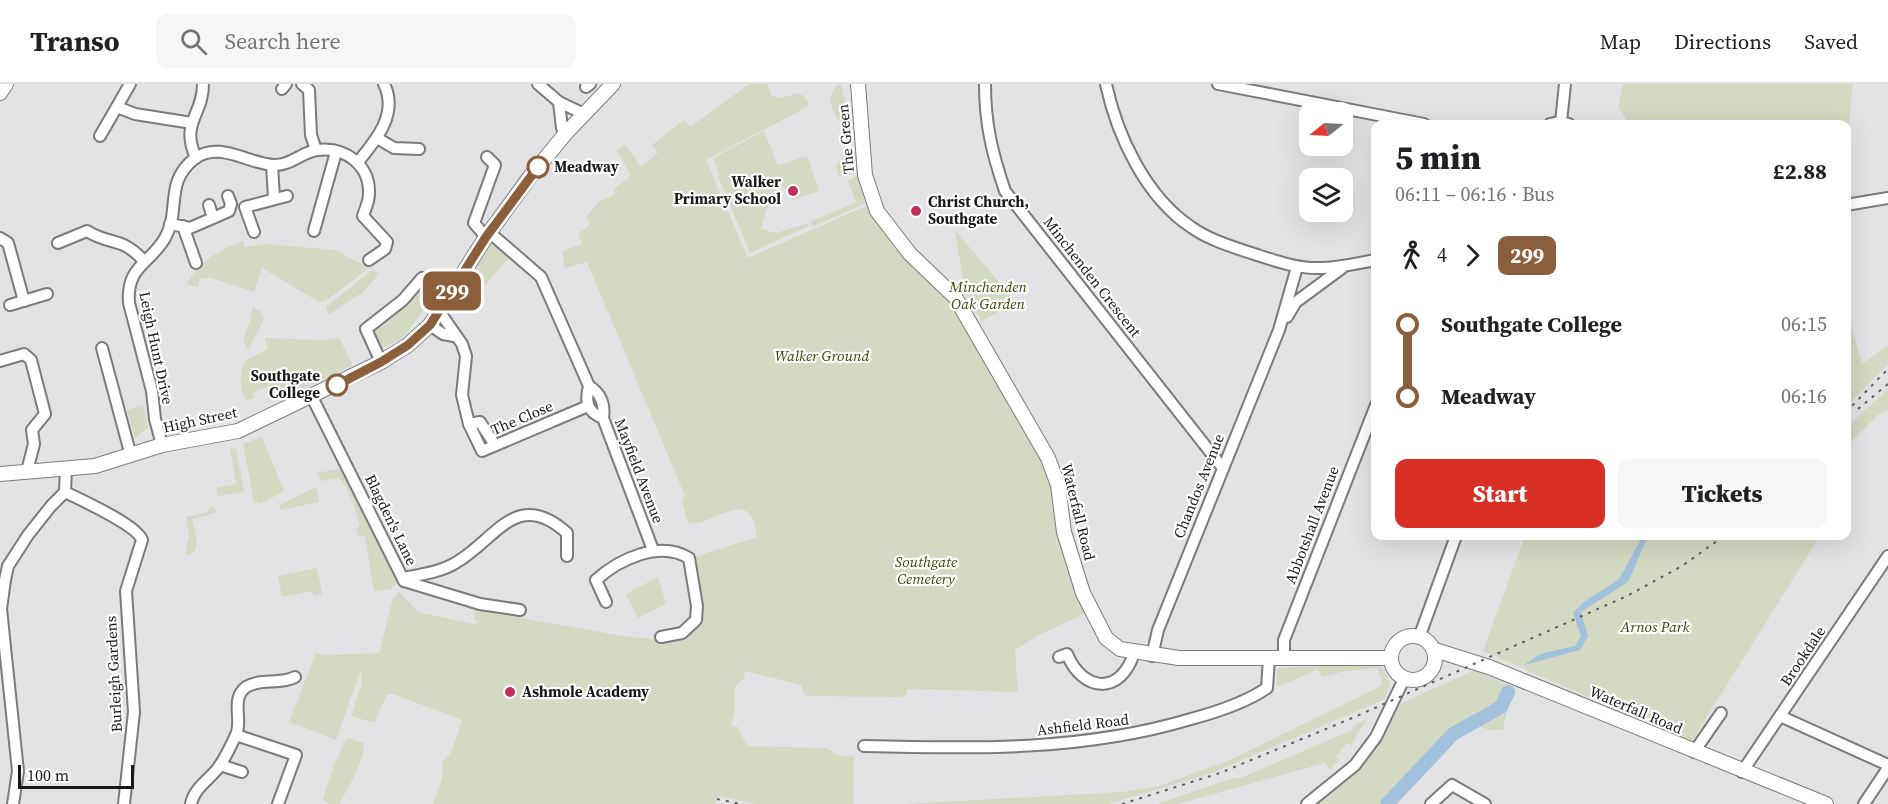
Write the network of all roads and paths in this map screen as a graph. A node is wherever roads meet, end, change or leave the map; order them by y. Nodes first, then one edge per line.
1 (6, 84) edge
2 (130, 84) edge
3 (203, 84) edge
4 (302, 84) edge
5 (384, 84) edge
6 (538, 84) edge
7 (613, 84) edge
8 (858, 84) edge
9 (985, 84) edge
10 (1106, 84) edge
11 (1219, 84) edge
12 (1565, 84) edge
13 (0, 93) edge
14 (559, 102) junction
15 (117, 107) junction
16 (584, 114) junction
17 (1404, 120) edge
18 (1560, 120) edge
19 (192, 123) junction
20 (566, 133) junction
21 (100, 136) dead end
22 (377, 138) junction
23 (419, 148) dead end
24 (316, 150) junction
25 (336, 152) junction
26 (487, 157) dead end
27 (196, 158) junction
28 (358, 162) junction
29 (272, 165) junction
30 (228, 196) dead end
31 (287, 196) dead end
32 (274, 198) junction
33 (1888, 198) edge
34 (1851, 204) edge
35 (209, 205) dead end
36 (213, 218) junction
37 (170, 224) junction
38 (886, 224) joint
39 (183, 226) junction
40 (314, 231) dead end
41 (254, 232) dead end
42 (487, 235) junction
43 (0, 238) edge
44 (58, 243) dead end
45 (143, 260) junction
46 (369, 260) dead end
47 (1371, 261) edge
48 (196, 262) dead end
49 (1297, 267) junction
50 (1345, 267) junction
51 (451, 293) junction
52 (47, 294) dead end
53 (24, 301) junction
54 (10, 304) dead end
55 (439, 312) junction
56 (430, 325) junction
57 (1279, 330) junction
58 (454, 336) junction
59 (102, 348) dead end
60 (0, 361) edge
61 (381, 362) junction
62 (589, 386) junction
63 (312, 397) junction
64 (588, 406) junction
65 (603, 418) junction
66 (1371, 418) edge
67 (162, 445) junction
68 (131, 456) junction
69 (1222, 467) junction
70 (66, 468) junction
71 (27, 471) junction
72 (2, 472) edge
73 (65, 492) junction
74 (1455, 540) edge
75 (653, 550) junction
76 (567, 556) dead end
77 (1888, 556) edge
78 (404, 581) junction
79 (606, 602) dead end
80 (520, 610) dead end
81 (1420, 635) junction
82 (661, 637) dead end
83 (1435, 650) junction
84 (1134, 653) junction
85 (1152, 656) junction
86 (1059, 657) dead end
87 (1284, 657) junction
88 (1269, 658) junction
89 (1389, 658) junction
90 (1465, 660) junction
91 (1432, 668) junction
92 (295, 677) dead end
93 (1404, 680) junction
94 (1721, 713) dead end
95 (1780, 716) junction
96 (236, 735) junction
97 (864, 746) dead end
98 (1694, 752) junction
99 (220, 765) junction
100 (1888, 767) edge
101 (242, 772) dead end
102 (1742, 772) junction
103 (1804, 800) edge
104 (13, 804) edge
105 (124, 804) edge
106 (191, 804) edge
107 (278, 804) edge
108 (1307, 804) edge
109 (1431, 804) edge
110 (1485, 804) edge
111 (1826, 804) edge
112 (1863, 804) edge

1 - 13 main road
2 - 15 street
3 - 19 street
4 - 24 street
5 - 22 street
6 - 14 street
7 - 16 main road, High Street
8 - 38 main road, The Green
9 - 69 street, Minchenden Crescent
10 - 49 street
11 - 17 street
12 - 18 street
14 - 16 street
14 - 20 street
15 - 19 street
15 - 21 street
16 - 20 main road, High Street
19 - 27 street
20 - 42 main road, High Street
22 - 23 street
22 - 28 street
24 - 25 street
24 - 29 street
25 - 28 street
25 - 40 street
26 - 42 street
27 - 29 street
27 - 37 street, Leigh Hunt Drive
28 - 46 street
29 - 32 street
30 - 36 street
31 - 32 street
32 - 41 street
33 - 34 street
35 - 36 street
36 - 39 street
37 - 39 street
37 - 45 street, Leigh Hunt Drive
38 - 84 main road, Waterfall Road
39 - 48 street
42 - 51 main road, High Street
42 - 62 street
43 - 53 street
44 - 45 street
45 - 67 street, Leigh Hunt Drive
47 - 50 street
49 - 50 street
49 - 57 street, Chandos Avenue
50 - 57 street, Chandos Avenue
51 - 55 main road, High Street
51 - 61 street
52 - 53 street
53 - 54 street
55 - 56 main road, High Street
55 - 58 street, The Close
56 - 58 street
56 - 61 main road, High Street
57 - 69 street, Chandos Avenue
58 - 64 street, The Close
59 - 68 street
60 - 71 street
61 - 63 main road, High Street
62 - 64 street
62 - 65 street
63 - 67 main road, High Street
63 - 78 street, Blagden's Lane
64 - 65 street, Mayfield Avenue
65 - 75 street, Mayfield Avenue
66 - 87 street, Abbotshall Avenue
67 - 68 main road, High Street
68 - 70 main road, High Street
69 - 85 street, Chandos Avenue
70 - 71 main road, High Street
70 - 73 street
71 - 72 main road, High Street
73 - 104 street
73 - 105 street, Burleigh Gardens
74 - 81 street
75 - 79 street
75 - 82 street
76 - 78 street
77 - 95 street, Brookdale
78 - 80 street, Blagden's Lane
81 - 83 main road
81 - 89 main road
83 - 90 main road, Waterfall Road
83 - 91 main road
84 - 85 main road, Waterfall Road
84 - 86 street
85 - 88 main road, Waterfall Road
87 - 88 main road, Waterfall Road
87 - 89 main road, Waterfall Road
88 - 97 street, Ashfield Road
89 - 93 main road
90 - 91 main road
90 - 98 main road, Waterfall Road
91 - 93 main road
92 - 96 street
93 - 108 street
94 - 98 street
95 - 100 street
95 - 102 street, Brookdale
96 - 99 street
96 - 107 street
98 - 102 main road, Waterfall Road
99 - 101 street
99 - 106 street
100 - 112 street
102 - 103 main road, Waterfall Road
103 - 111 main road, Waterfall Road
109 - 110 street

